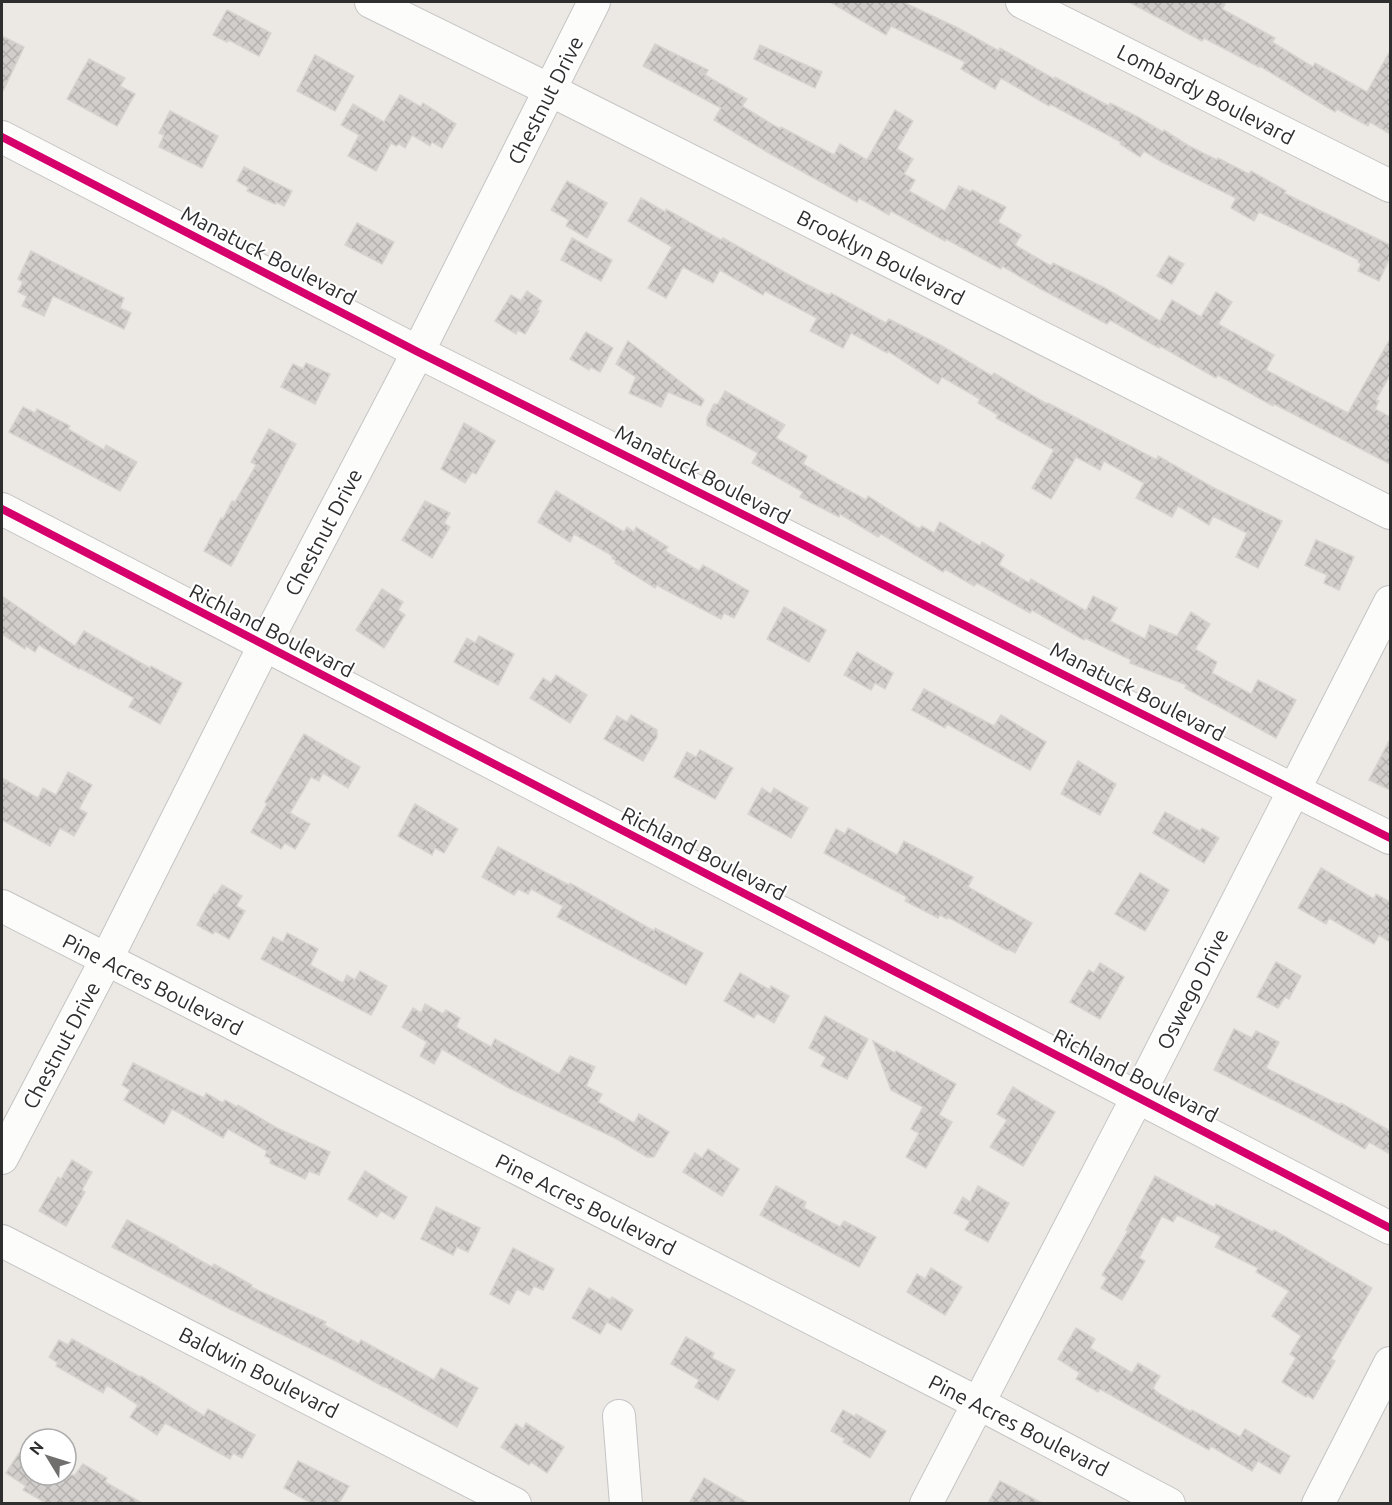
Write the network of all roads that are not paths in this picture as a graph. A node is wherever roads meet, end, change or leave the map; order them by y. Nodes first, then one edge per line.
1 (371, 2) edge
2 (594, 2) edge
3 (1022, 2) edge
4 (550, 90) junction
5 (2, 137) edge
6 (1390, 186) edge
7 (418, 352) junction
8 (2, 509) edge
9 (1390, 513) edge
10 (1390, 602) edge
11 (264, 646) junction
12 (1294, 789) junction
13 (1390, 837) edge
14 (2, 906) edge
15 (106, 960) junction
16 (1138, 1096) junction
17 (2, 1158) edge
18 (1390, 1228) edge
19 (2, 1241) edge
20 (1390, 1363) edge
21 (978, 1403) junction
22 (619, 1416) dead end
23 (515, 1503) edge
24 (626, 1503) edge
25 (926, 1503) edge
26 (1169, 1503) edge
27 (1318, 1503) edge

1 - 4 street, Brooklyn Boulevard
2 - 4 street, Chestnut Drive
3 - 6 street, Lombardy Boulevard
4 - 7 street, Chestnut Drive
4 - 9 street, Brooklyn Boulevard
5 - 7 street, Manatuck Boulevard
7 - 11 street, Chestnut Drive
7 - 12 street, Manatuck Boulevard
8 - 11 street, Richland Boulevard
10 - 12 street, Oswego Drive
11 - 15 street, Chestnut Drive
11 - 16 street, Richland Boulevard
12 - 13 street, Manatuck Boulevard
12 - 16 street, Oswego Drive
14 - 15 street, Pine Acres Boulevard
15 - 17 street, Chestnut Drive
15 - 21 street, Pine Acres Boulevard
16 - 18 street, Richland Boulevard
16 - 21 street, Oswego Drive
19 - 23 street, Baldwin Boulevard
20 - 27 street
21 - 25 street, Oswego Drive
21 - 26 street, Pine Acres Boulevard
22 - 24 street

